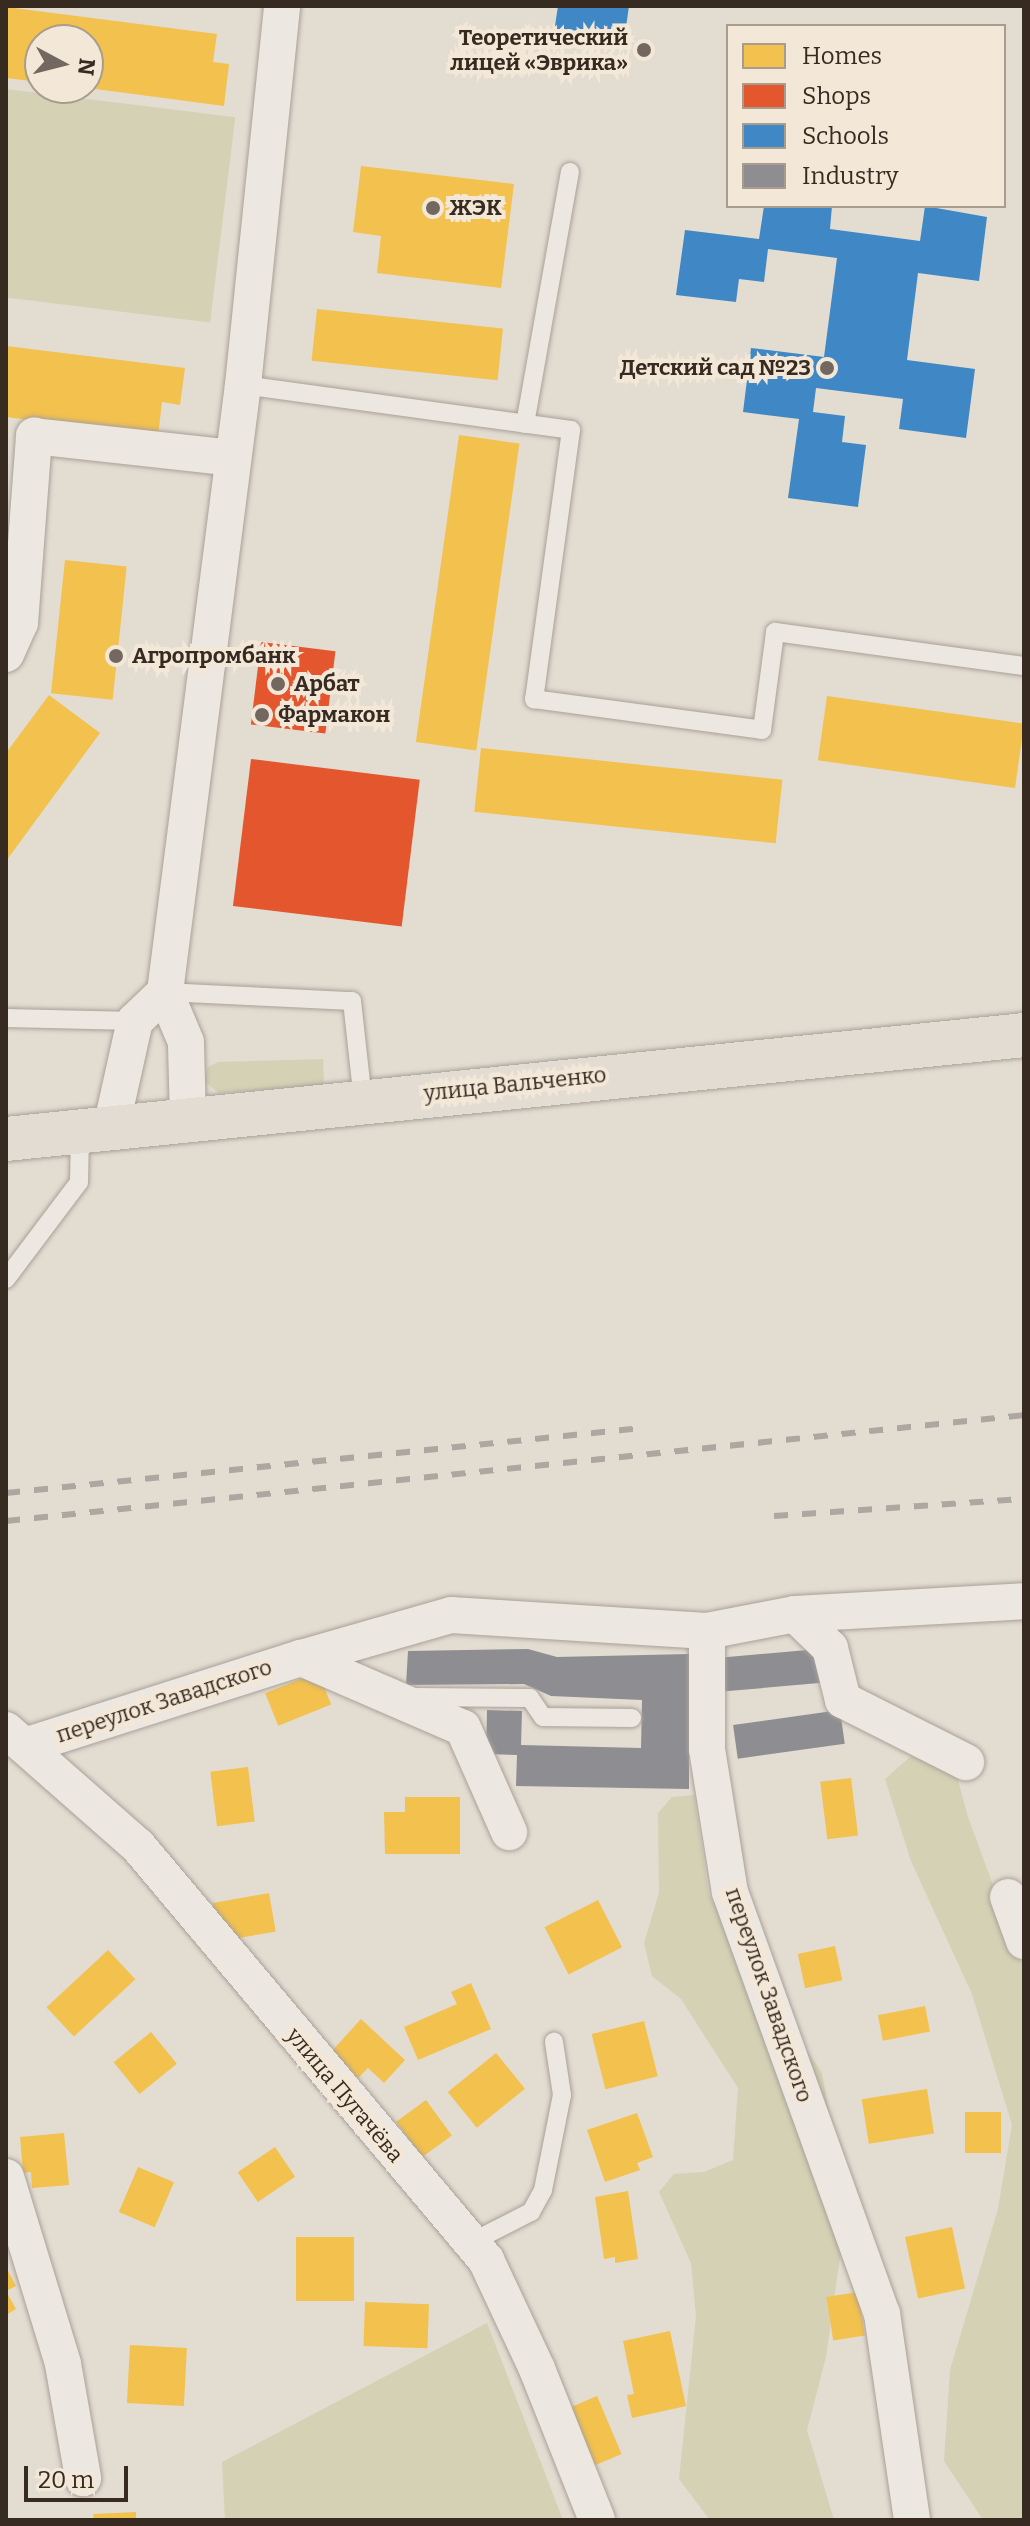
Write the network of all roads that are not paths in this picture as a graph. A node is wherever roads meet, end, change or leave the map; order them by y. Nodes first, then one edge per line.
1 (282, 6) edge
2 (570, 172) dead end
3 (243, 385) junction
4 (525, 424) junction
5 (233, 458) junction
6 (6, 654) edge
7 (1024, 666) edge
8 (165, 992) junction
9 (6, 1018) edge
10 (135, 1021) junction
11 (1024, 1035) edge
12 (363, 1100) junction
13 (188, 1121) junction
14 (96, 1132) junction
15 (6, 1139) edge
16 (6, 1279) edge
17 (1024, 1601) edge
18 (795, 1614) junction
19 (707, 1631) junction
20 (301, 1658) junction
21 (391, 1696) junction
22 (632, 1718) dead end
23 (17, 1737) edge
24 (966, 1762) dead end
25 (509, 1832) dead end
26 (1008, 1897) dead end
27 (1024, 1941) edge
28 (554, 2042) dead end
29 (6, 2177) edge
30 (486, 2260) junction
31 (83, 2478) dead end
32 (912, 2519) edge
33 (597, 2520) edge

1 - 3 street
2 - 4 lane
3 - 4 lane
3 - 5 street
4 - 7 lane
5 - 6 street
5 - 8 street
8 - 10 street
8 - 12 lane
8 - 13 street
9 - 10 lane
10 - 14 street
11 - 12 main road, улица Вальченко
12 - 13 main road, улица Вальченко
13 - 14 main road, улица Вальченко
14 - 15 main road, улица Вальченко
14 - 16 lane
17 - 18 street
18 - 19 street
18 - 24 street
19 - 20 street, переулок Завадского
19 - 32 street, переулок Завадского
20 - 21 street, переулок Завадского
20 - 23 street, переулок Завадского
21 - 22 lane
21 - 25 street, переулок Завадского
23 - 30 street, улица Пугачёва
26 - 27 street
28 - 30 lane
29 - 31 street
30 - 33 street, улица Пугачёва

